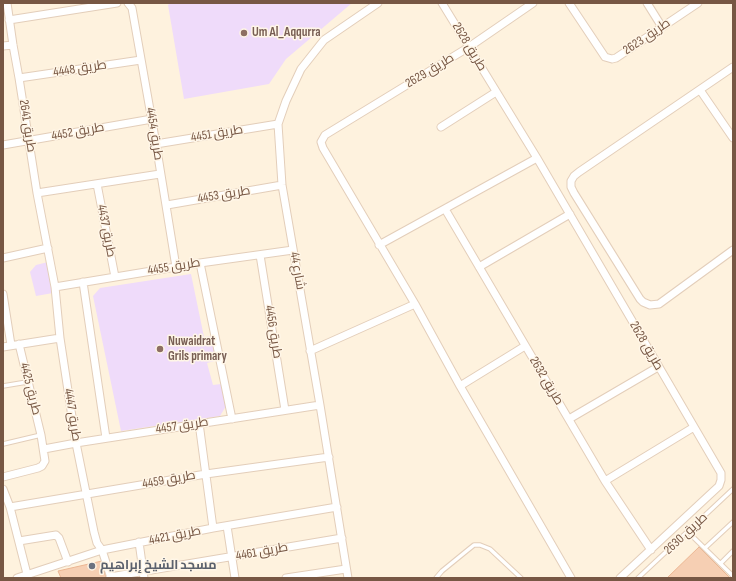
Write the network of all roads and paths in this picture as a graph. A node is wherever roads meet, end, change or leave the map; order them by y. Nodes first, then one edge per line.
1 (8, 3) edge
2 (117, 3) edge
3 (128, 3) edge
4 (378, 3) edge
5 (442, 3) edge
6 (533, 3) edge
7 (569, 3) edge
8 (646, 3) edge
9 (698, 3) edge
10 (9, 20) junction
11 (662, 27) junction
12 (13, 45) junction
13 (3, 46) edge
14 (469, 47) junction
15 (141, 60) junction
16 (733, 66) edge
17 (19, 78) junction
18 (700, 90) junction
19 (496, 92) junction
20 (152, 119) junction
21 (278, 124) junction
22 (441, 127) dead end
23 (733, 138) edge
24 (29, 141) junction
25 (156, 144) junction
26 (3, 145) edge
27 (537, 158) junction
28 (160, 174) junction
29 (97, 184) junction
30 (282, 185) junction
31 (37, 193) junction
32 (167, 205) junction
33 (445, 209) junction
34 (570, 214) junction
35 (379, 245) junction
36 (48, 248) junction
37 (293, 250) junction
38 (733, 250) edge
39 (260, 255) junction
40 (3, 258) edge
41 (200, 263) junction
42 (176, 267) junction
43 (479, 267) junction
44 (115, 277) junction
45 (83, 282) junction
46 (55, 287) junction
47 (3, 294) edge
48 (415, 304) junction
49 (60, 338) junction
50 (15, 344) junction
51 (3, 346) edge
52 (525, 346) junction
53 (310, 351) junction
54 (658, 367) junction
55 (27, 382) junction
56 (3, 386) edge
57 (460, 386) junction
58 (320, 405) junction
59 (285, 410) junction
60 (232, 419) junction
61 (569, 419) junction
62 (199, 423) junction
63 (694, 427) junction
64 (41, 435) junction
65 (106, 438) junction
66 (76, 443) junction
67 (3, 444) edge
68 (44, 449) junction
69 (328, 457) junction
70 (206, 474) junction
71 (3, 477) edge
72 (605, 481) junction
73 (3, 489) edge
74 (733, 490) edge
75 (87, 493) junction
76 (10, 507) junction
77 (337, 507) junction
78 (733, 522) edge
79 (227, 526) junction
80 (214, 528) junction
81 (688, 532) junction
82 (342, 538) junction
83 (19, 541) junction
84 (139, 542) junction
85 (705, 548) junction
86 (102, 550) junction
87 (651, 550) junction
88 (733, 551) edge
89 (232, 557) junction
90 (68, 562) junction
91 (721, 564) junction
92 (346, 568) junction
93 (27, 574) junction
94 (143, 575) edge
95 (733, 576) edge
96 (111, 577) edge
97 (16, 578) edge
98 (235, 578) edge
99 (286, 578) edge
100 (348, 578) edge
101 (436, 578) edge
102 (521, 578) edge
103 (571, 578) edge
104 (620, 578) edge
105 (638, 578) edge

1 - 10 street, طريق 2641
2 - 10 street
3 - 15 street, طريق 4454
4 - 21 street, شارع 44
5 - 14 street, طريق 2628
6 - 14 street, طريق 2629
7 - 11 street, طريق 2623
8 - 11 street
9 - 11 street, طريق 2623
10 - 12 street, طريق 2641
12 - 13 street
12 - 17 street, طريق 2641
14 - 19 street, طريق 2628
14 - 35 street, طريق 2629
15 - 17 street, طريق 4448
15 - 20 street, طريق 4454
16 - 18 street
17 - 24 street, طريق 2641
18 - 23 street
18 - 38 street
19 - 22 street
19 - 27 street, طريق 2628
20 - 24 street, طريق 4452
20 - 25 street, طريق 4454
21 - 25 street, طريق 4451
21 - 30 street, شارع 44
24 - 26 street, طريق 4452
24 - 31 street, طريق 2641
25 - 28 street, طريق 4454
27 - 33 street
27 - 34 street, طريق 2628
28 - 29 street
28 - 32 street, طريق 4454
29 - 31 street
29 - 44 street, طريق 4437
30 - 32 street, طريق 4453
30 - 37 street, شارع 44
31 - 36 street, طريق 2641
32 - 42 street, طريق 4454
33 - 35 street
33 - 43 street, طريق 2632
34 - 43 street
34 - 54 street, طريق 2628
35 - 48 street
36 - 40 street
36 - 46 street, طريق 4447
37 - 39 street, طريق 4455
37 - 53 street, شارع 44
39 - 41 street, طريق 4455
39 - 59 street, طريق 4456
41 - 42 street, طريق 4455
41 - 60 street
42 - 44 street, طريق 4455
43 - 52 street, طريق 2632
44 - 45 street, طريق 4455
45 - 46 street, طريق 4455
45 - 65 street
46 - 49 street, طريق 4447
47 - 50 street, طريق 4425
48 - 53 street
48 - 57 street
49 - 50 street
49 - 66 street, طريق 4447
50 - 51 street
50 - 55 street, طريق 4425
52 - 57 street
52 - 61 street, طريق 2632
53 - 58 street, شارع 44
54 - 61 street
54 - 63 street, طريق 2628
55 - 56 lane
55 - 64 street, طريق 4425
57 - 103 street
58 - 59 street, طريق 4457
58 - 69 street, شارع 44
59 - 60 street, طريق 4457
60 - 62 street, طريق 4457
61 - 72 street, طريق 2632
62 - 65 street, طريق 4457
62 - 70 street
63 - 72 street
63 - 87 street, طريق 2628
64 - 67 lane
64 - 68 street, طريق 4425
65 - 66 street, طريق 4457
66 - 68 street, طريق 4457
66 - 75 street, طريق 4447
68 - 71 street, طريق 4425
69 - 70 street, طريق 4459
69 - 77 street, شارع 44
70 - 75 street, طريق 4459
70 - 80 street
72 - 87 street, طريق 2632
73 - 76 street
74 - 81 lane, طريق 2630
75 - 76 street, طريق 4459
75 - 86 street, طريق 4447
76 - 83 street
77 - 79 street, طريق 4421
77 - 82 street, شارع 44
78 - 85 lane
79 - 80 street, طريق 4421
79 - 89 street
80 - 84 street, طريق 4421
81 - 85 lane
81 - 105 lane, طريق 2630
82 - 89 street, طريق 4461
82 - 92 street, شارع 44
83 - 90 street
83 - 93 street
84 - 86 street, طريق 4421
84 - 94 street
85 - 91 lane
86 - 90 street, طريق 4421
86 - 96 street, طريق 4447
87 - 104 street, طريق 2628
88 - 91 lane
89 - 94 street, طريق 4461
89 - 98 street
90 - 93 street, طريق 4421
91 - 95 lane
92 - 99 street
92 - 100 street, شارع 44
93 - 97 street, طريق 4421
94 - 96 street, طريق 4461
101 - 102 lane

